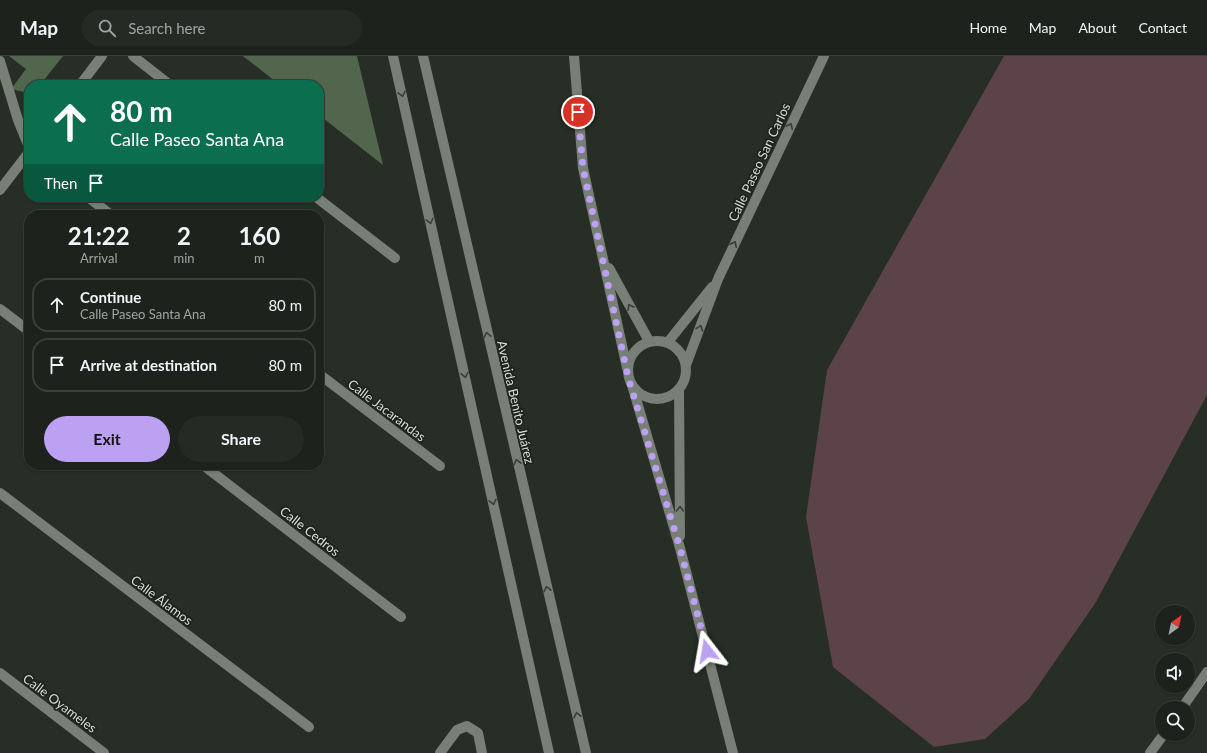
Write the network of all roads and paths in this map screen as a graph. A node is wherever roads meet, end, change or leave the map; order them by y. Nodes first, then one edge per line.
1 (102, 56) edge
2 (133, 56) edge
3 (393, 56) edge
4 (423, 56) edge
5 (574, 56) edge
6 (824, 56) edge
7 (0, 61) edge
8 (84, 80) edge
9 (164, 80) edge
10 (24, 135) edge
11 (24, 159) edge
12 (0, 190) edge
13 (94, 202) edge
14 (322, 202) edge
15 (105, 210) edge
16 (395, 258) dead end
17 (603, 258) junction
18 (718, 279) junction
19 (0, 309) edge
20 (24, 327) edge
21 (650, 341) junction
22 (668, 342) junction
23 (686, 365) junction
24 (627, 368) junction
25 (324, 378) edge
26 (632, 386) junction
27 (679, 390) junction
28 (440, 466) dead end
29 (210, 470) edge
30 (0, 493) edge
31 (680, 548) junction
32 (401, 617) dead end
33 (1207, 672) edge
34 (0, 673) edge
35 (1187, 701) edge
36 (309, 727) dead end
37 (1159, 741) edge
38 (104, 753) edge
39 (440, 753) edge
40 (482, 753) edge
41 (549, 753) edge
42 (586, 753) edge
43 (733, 753) edge
44 (1150, 753) edge

1 - 8 street
2 - 9 street
3 -> 41 street
42 -> 4 street, Avenida Benito Juárez
5 - 17 street
18 -> 6 street, Calle Paseo San Carlos
7 - 10 street
11 - 12 street
13 - 15 street
14 - 16 street
21 -> 17 street
17 - 24 street
18 - 22 street, Calle Paseo San Carlos
23 -> 18 street, Calle Paseo San Carlos
19 - 20 street
21 - 22 street
21 - 24 street
22 - 23 street
23 - 27 street
24 - 26 street
25 - 28 street, Calle Jacarandas
26 - 27 street
26 - 31 street
31 -> 27 street
29 - 32 street, Calle Cedros
30 - 36 street, Calle Álamos
31 - 43 street
33 - 35 street
34 - 38 street, Calle Oyameles
37 - 44 street
39 - 40 street

